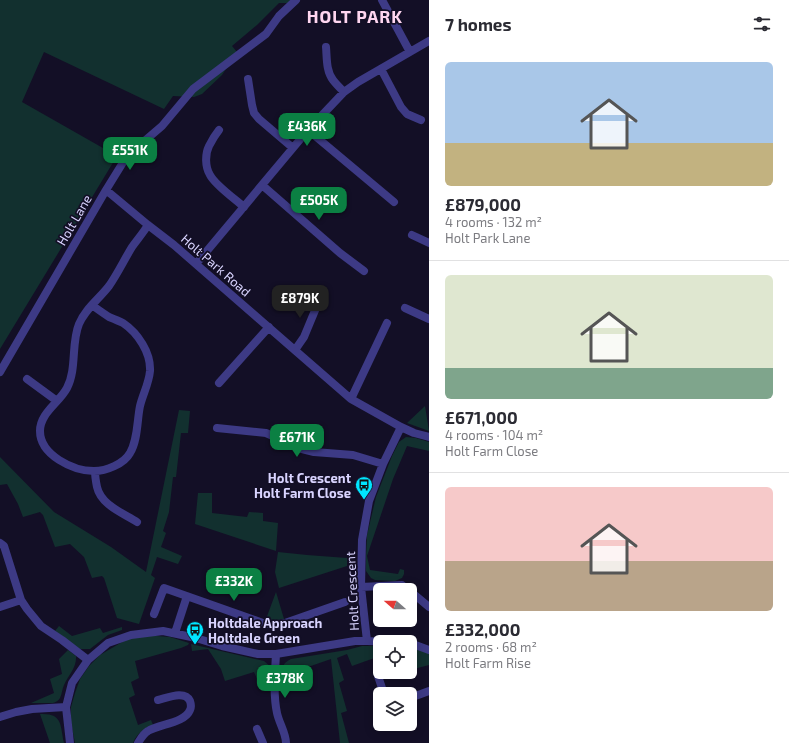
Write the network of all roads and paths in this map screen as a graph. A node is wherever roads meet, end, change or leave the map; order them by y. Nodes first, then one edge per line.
1 (296, 0) edge
2 (382, 0) edge
3 (429, 41) edge
4 (326, 47) dead end
5 (410, 52) junction
6 (381, 69) junction
7 (248, 79) dead end
8 (344, 92) junction
9 (421, 120) dead end
10 (219, 130) dead end
11 (308, 130) junction
12 (293, 148) junction
13 (262, 185) junction
14 (106, 190) junction
15 (394, 202) dead end
16 (244, 206) junction
17 (148, 225) junction
18 (412, 235) dead end
19 (429, 243) edge
20 (196, 264) junction
21 (364, 271) dead end
22 (321, 296) dead end
23 (92, 305) junction
24 (405, 308) dead end
25 (429, 319) edge
26 (387, 323) dead end
27 (269, 327) junction
28 (295, 350) junction
29 (0, 372) edge
30 (27, 379) dead end
31 (219, 383) dead end
32 (350, 399) junction
33 (57, 401) junction
34 (401, 427) junction
35 (217, 428) dead end
36 (429, 438) edge
37 (382, 464) junction
38 (95, 471) junction
39 (137, 522) dead end
40 (0, 543) edge
41 (373, 586) edge
42 (361, 587) junction
43 (187, 596) junction
44 (417, 597) edge
45 (21, 600) junction
46 (345, 602) dead end
47 (0, 607) edge
48 (429, 607) edge
49 (154, 614) dead end
50 (175, 633) junction
51 (367, 641) junction
52 (373, 641) edge
53 (417, 646) edge
54 (429, 650) edge
55 (276, 654) junction
56 (88, 660) junction
57 (429, 691) edge
58 (417, 695) edge
59 (158, 700) dead end
60 (66, 707) junction
61 (0, 717) edge
62 (257, 728) dead end
63 (70, 743) edge
64 (138, 743) edge
65 (263, 743) edge
66 (286, 743) edge

1 - 14 street, Holt Lane
2 - 5 street
3 - 5 street
4 - 8 street
5 - 6 street
6 - 8 street
6 - 9 street
7 - 12 street
8 - 11 street
10 - 16 street
11 - 12 street
11 - 15 street
12 - 13 street
13 - 16 street
13 - 21 street
14 - 17 street, Holt Park Road
14 - 29 street, Holt Lane
16 - 20 street
17 - 20 street, Holt Park Road
17 - 23 street
18 - 19 street
20 - 27 street, Holt Park Road
22 - 28 street
23 - 33 street
23 - 38 street
24 - 25 street
26 - 32 street
27 - 28 street, Holt Park Road
27 - 31 street
28 - 32 street, Holt Park Road
30 - 33 street
32 - 34 street, Holt Park Road
33 - 38 street
34 - 36 street, Holt Park Road
34 - 37 street, Holt Crescent
35 - 37 street
37 - 42 street, Holt Crescent
38 - 39 street
40 - 45 street
41 - 42 street
42 - 51 street, Holt Crescent
43 - 46 street
43 - 49 street
43 - 50 street
44 - 48 street
45 - 47 street
45 - 56 street
50 - 55 street
50 - 56 street
51 - 52 street
51 - 55 street
53 - 54 street
55 - 66 street
56 - 60 street
57 - 58 street
59 - 64 street
60 - 61 street
60 - 63 street
62 - 65 street

